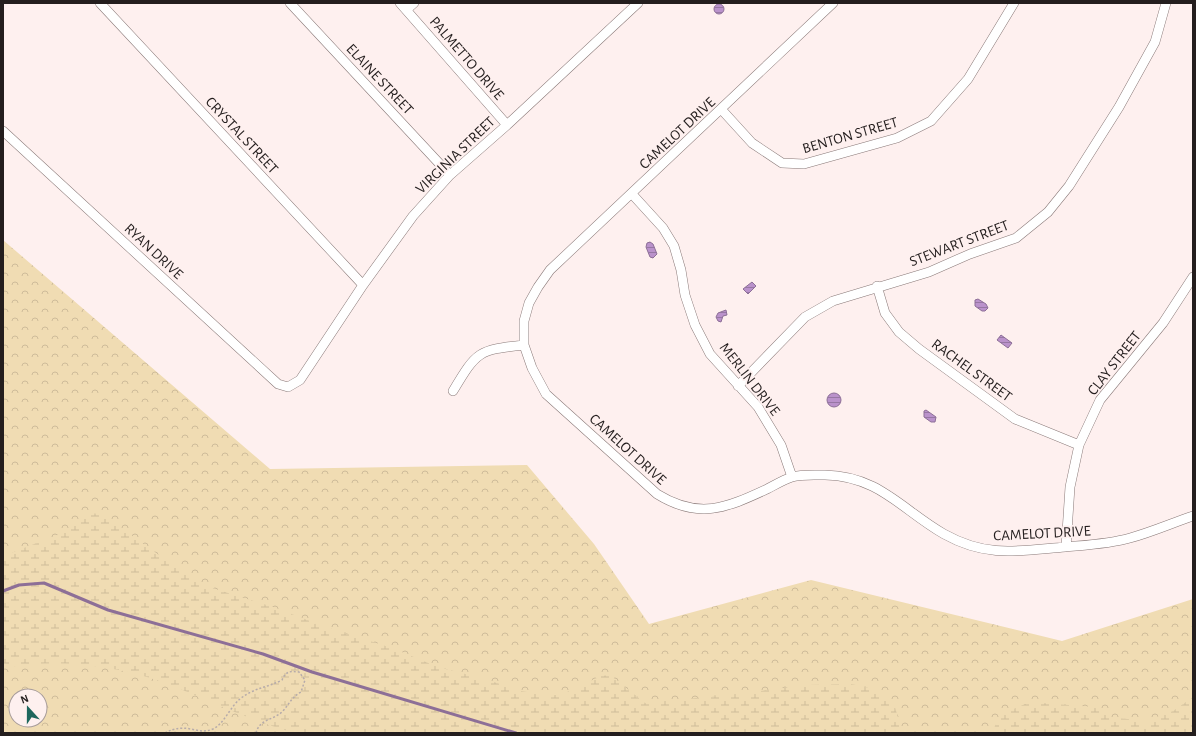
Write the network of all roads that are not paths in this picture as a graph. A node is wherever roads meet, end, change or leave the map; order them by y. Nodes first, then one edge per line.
1 (100, 3) edge
2 (290, 3) edge
3 (400, 3) edge
4 (414, 3) edge
5 (638, 3) edge
6 (833, 3) edge
7 (1014, 3) edge
8 (1166, 3) edge
9 (406, 10) junction
10 (721, 109) junction
11 (507, 125) junction
12 (3, 131) edge
13 (450, 175) junction
14 (632, 194) junction
15 (1193, 277) edge
16 (363, 285) junction
17 (877, 286) junction
18 (524, 345) junction
19 (738, 386) junction
20 (288, 387) joint
21 (453, 391) dead end
22 (1078, 445) junction
23 (792, 477) junction
24 (1193, 516) edge
25 (1066, 547) junction

1 - 16 street, CRYSTAL STREET
2 - 13 street, ELAINE STREET
3 - 9 street, PALMETTO DRIVE
4 - 9 street
5 - 11 street, VIRGINIA STREET
6 - 10 street, CAMELOT DRIVE
7 - 10 street, BENTON STREET
8 - 17 street, STEWART STREET
9 - 11 street, PALMETTO DRIVE
10 - 14 street, CAMELOT DRIVE
11 - 13 street, VIRGINIA STREET
12 - 20 street, RYAN DRIVE
13 - 16 street, VIRGINIA STREET
14 - 18 street, CAMELOT DRIVE
14 - 19 street, MERLIN DRIVE
15 - 22 street, CLAY STREET
16 - 20 street, VIRGINIA STREET
17 - 19 street, STEWART STREET
17 - 22 street, RACHEL STREET
18 - 21 street
18 - 23 street, CAMELOT DRIVE
19 - 23 street, MERLIN DRIVE
22 - 25 street, CLAY STREET
23 - 25 street, CAMELOT DRIVE
24 - 25 street, CAMELOT DRIVE

